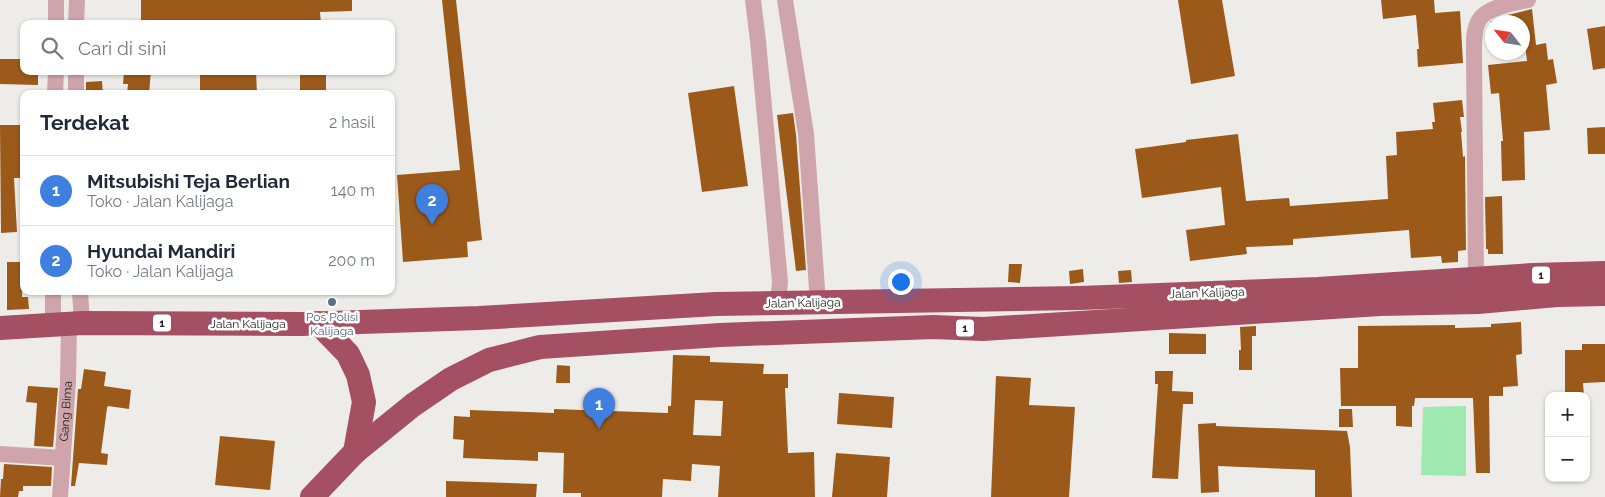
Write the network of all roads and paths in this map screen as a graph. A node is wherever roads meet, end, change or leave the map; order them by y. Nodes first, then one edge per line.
1 (56, 0) edge
2 (76, 0) edge
3 (753, 0) edge
4 (785, 0) edge
5 (1518, 1) edge
6 (56, 20) edge
7 (76, 20) edge
8 (56, 75) edge
9 (76, 75) edge
10 (55, 90) edge
11 (76, 90) edge
12 (1605, 273) edge
13 (1476, 279) junction
14 (1605, 294) edge
15 (55, 295) edge
16 (79, 295) edge
17 (778, 303) junction
18 (818, 303) junction
19 (716, 304) junction
20 (318, 323) junction
21 (68, 324) junction
22 (2, 329) edge
23 (720, 335) junction
24 (355, 452) junction
25 (0, 454) edge
26 (63, 458) junction
27 (60, 497) edge
28 (312, 497) edge

1 - 6 street
2 - 7 street
3 - 17 street
4 - 18 street
5 - 13 street
8 - 10 street
9 - 11 street
12 - 13 highway, Jalan Kalijaga / 1
13 - 18 highway, Jalan Kalijaga / 1
14 - 23 highway, Jalan Kalijaga / 1
15 - 21 street
16 - 21 street
17 - 18 highway, Jalan Kalijaga / 1
17 - 19 highway, Jalan Kalijaga / 1
19 - 20 highway, Jalan Kalijaga / 1
19 - 23 highway
20 - 21 highway, Jalan Kalijaga / 1
20 - 24 highway
21 - 22 highway, Jalan Kalijaga / 1
21 - 26 street, Gang Bima
23 - 24 highway, Jalan Kalijaga / 1
24 - 28 highway, 1
25 - 26 street
26 - 27 street, Gang Bima

